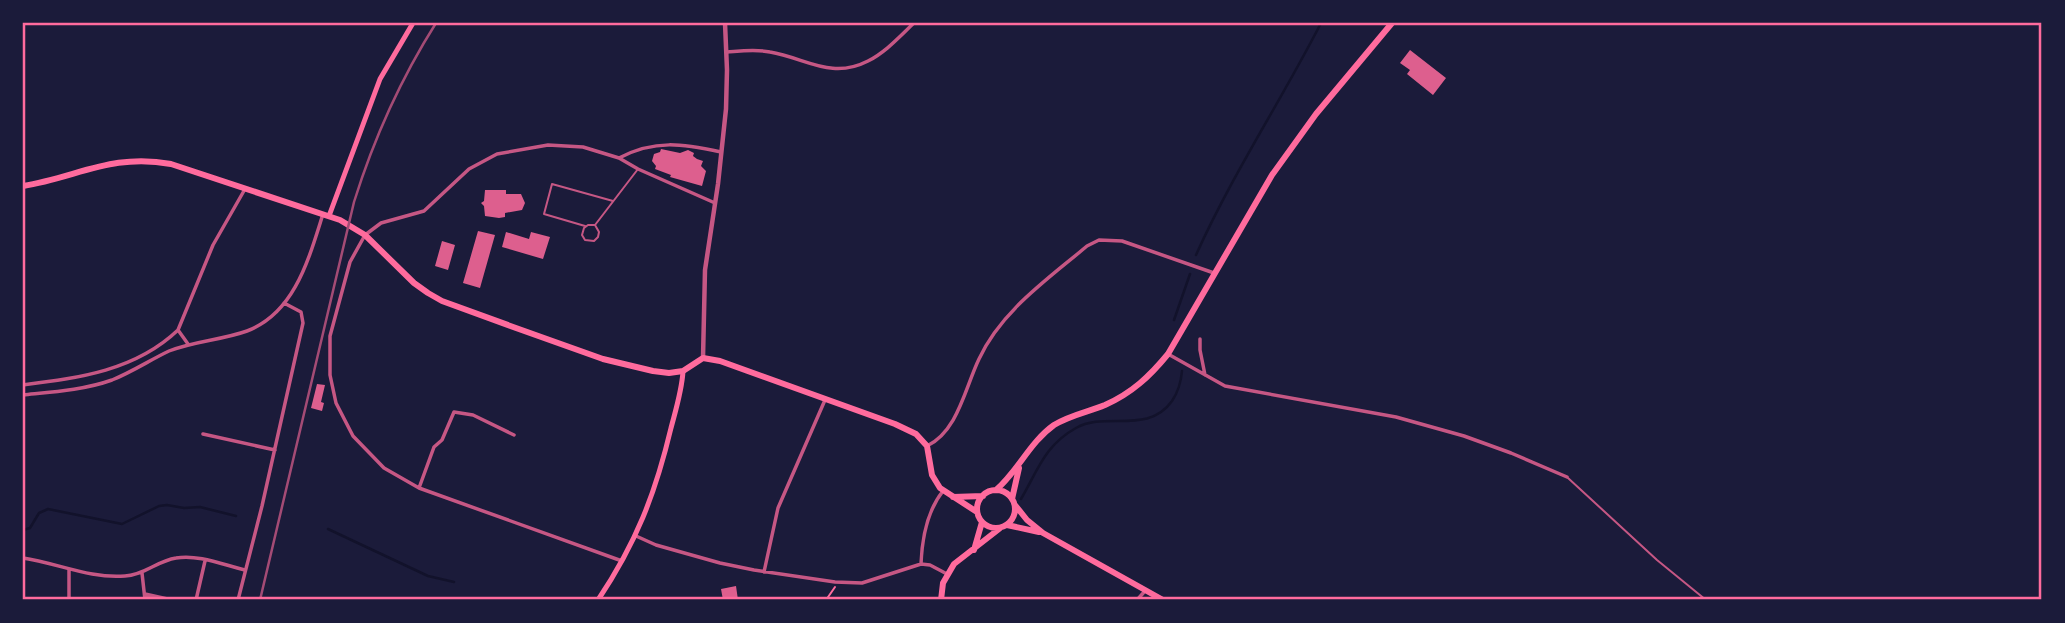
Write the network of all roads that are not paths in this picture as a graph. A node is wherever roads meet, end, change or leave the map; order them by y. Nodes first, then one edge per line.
1 (413, 23) edge
2 (725, 23) edge
3 (914, 23) edge
4 (1392, 23) edge
5 (727, 51) junction
6 (721, 152) junction
7 (620, 158) junction
8 (638, 169) junction
9 (23, 186) edge
10 (245, 189) junction
11 (613, 201) junction
12 (715, 203) junction
13 (326, 215) junction
14 (595, 225) junction
15 (585, 226) junction
16 (365, 235) junction
17 (1214, 273) junction
18 (284, 303) junction
19 (178, 330) junction
20 (1200, 339) dead end
21 (188, 344) junction
22 (1168, 354) junction
23 (703, 358) junction
24 (683, 371) junction
25 (1205, 374) junction
26 (23, 385) edge
27 (23, 395) edge
28 (826, 397) junction
29 (203, 434) dead end
30 (514, 435) dead end
31 (927, 446) junction
32 (275, 450) junction
33 (1019, 466) junction
34 (1567, 477) joint
35 (419, 488) junction
36 (996, 490) junction
37 (944, 491) junction
38 (983, 496) junction
39 (953, 497) junction
40 (1014, 502) junction
41 (977, 512) junction
42 (982, 522) junction
43 (1004, 526) junction
44 (1043, 533) junction
45 (636, 536) junction
46 (974, 550) junction
47 (23, 558) edge
48 (205, 561) junction
49 (622, 561) junction
50 (921, 564) junction
51 (69, 569) junction
52 (245, 570) junction
53 (764, 572) junction
54 (142, 573) junction
55 (947, 574) junction
56 (1146, 590) junction
57 (145, 594) junction
58 (69, 600) edge
59 (145, 600) edge
60 (172, 600) edge
61 (196, 600) edge
62 (237, 600) edge
63 (598, 600) edge
64 (941, 600) edge
65 (1138, 600) edge
66 (1163, 600) edge
67 (1706, 600) edge

1 - 13 main road
2 - 5 street
3 - 5 street
4 - 17 main road
5 - 6 street
6 - 7 street
6 - 12 street
7 - 8 street
7 - 16 street
8 - 11 lane
8 - 12 street
9 - 10 main road
10 - 13 main road
10 - 19 street
11 - 14 lane
11 - 15 lane
12 - 23 street
13 - 16 main road
13 - 18 street
14 - 15 lane
14 - 15 lane
16 - 24 main road
16 - 35 street
17 - 22 main road
17 - 31 street
18 - 21 street
18 - 32 street
19 - 21 street
19 - 26 street
20 - 25 street
21 - 27 street
22 - 25 street
22 - 33 main road
23 - 24 main road
23 - 28 main road
24 - 45 main road
25 - 34 street
28 - 31 main road
28 - 53 street
29 - 32 street
30 - 35 street
31 - 37 main road
32 - 52 street
33 - 36 main road
33 - 40 main road
34 - 67 lane
35 - 49 street
36 - 38 main road
36 - 40 main road
37 - 39 main road
37 - 50 street
38 - 39 main road
38 - 41 main road
39 - 41 main road
40 - 43 main road
40 - 44 main road
41 - 42 main road
42 - 43 main road
42 - 46 main road
43 - 44 main road
43 - 46 main road
44 - 56 main road
45 - 49 main road
45 - 53 street
46 - 55 main road
47 - 51 street
48 - 52 street
48 - 54 street
48 - 61 street
49 - 63 main road
50 - 53 street
50 - 55 street
51 - 54 street
51 - 58 street
52 - 62 street
54 - 57 street
55 - 64 main road
56 - 65 street
56 - 66 main road
57 - 59 street
57 - 60 street

